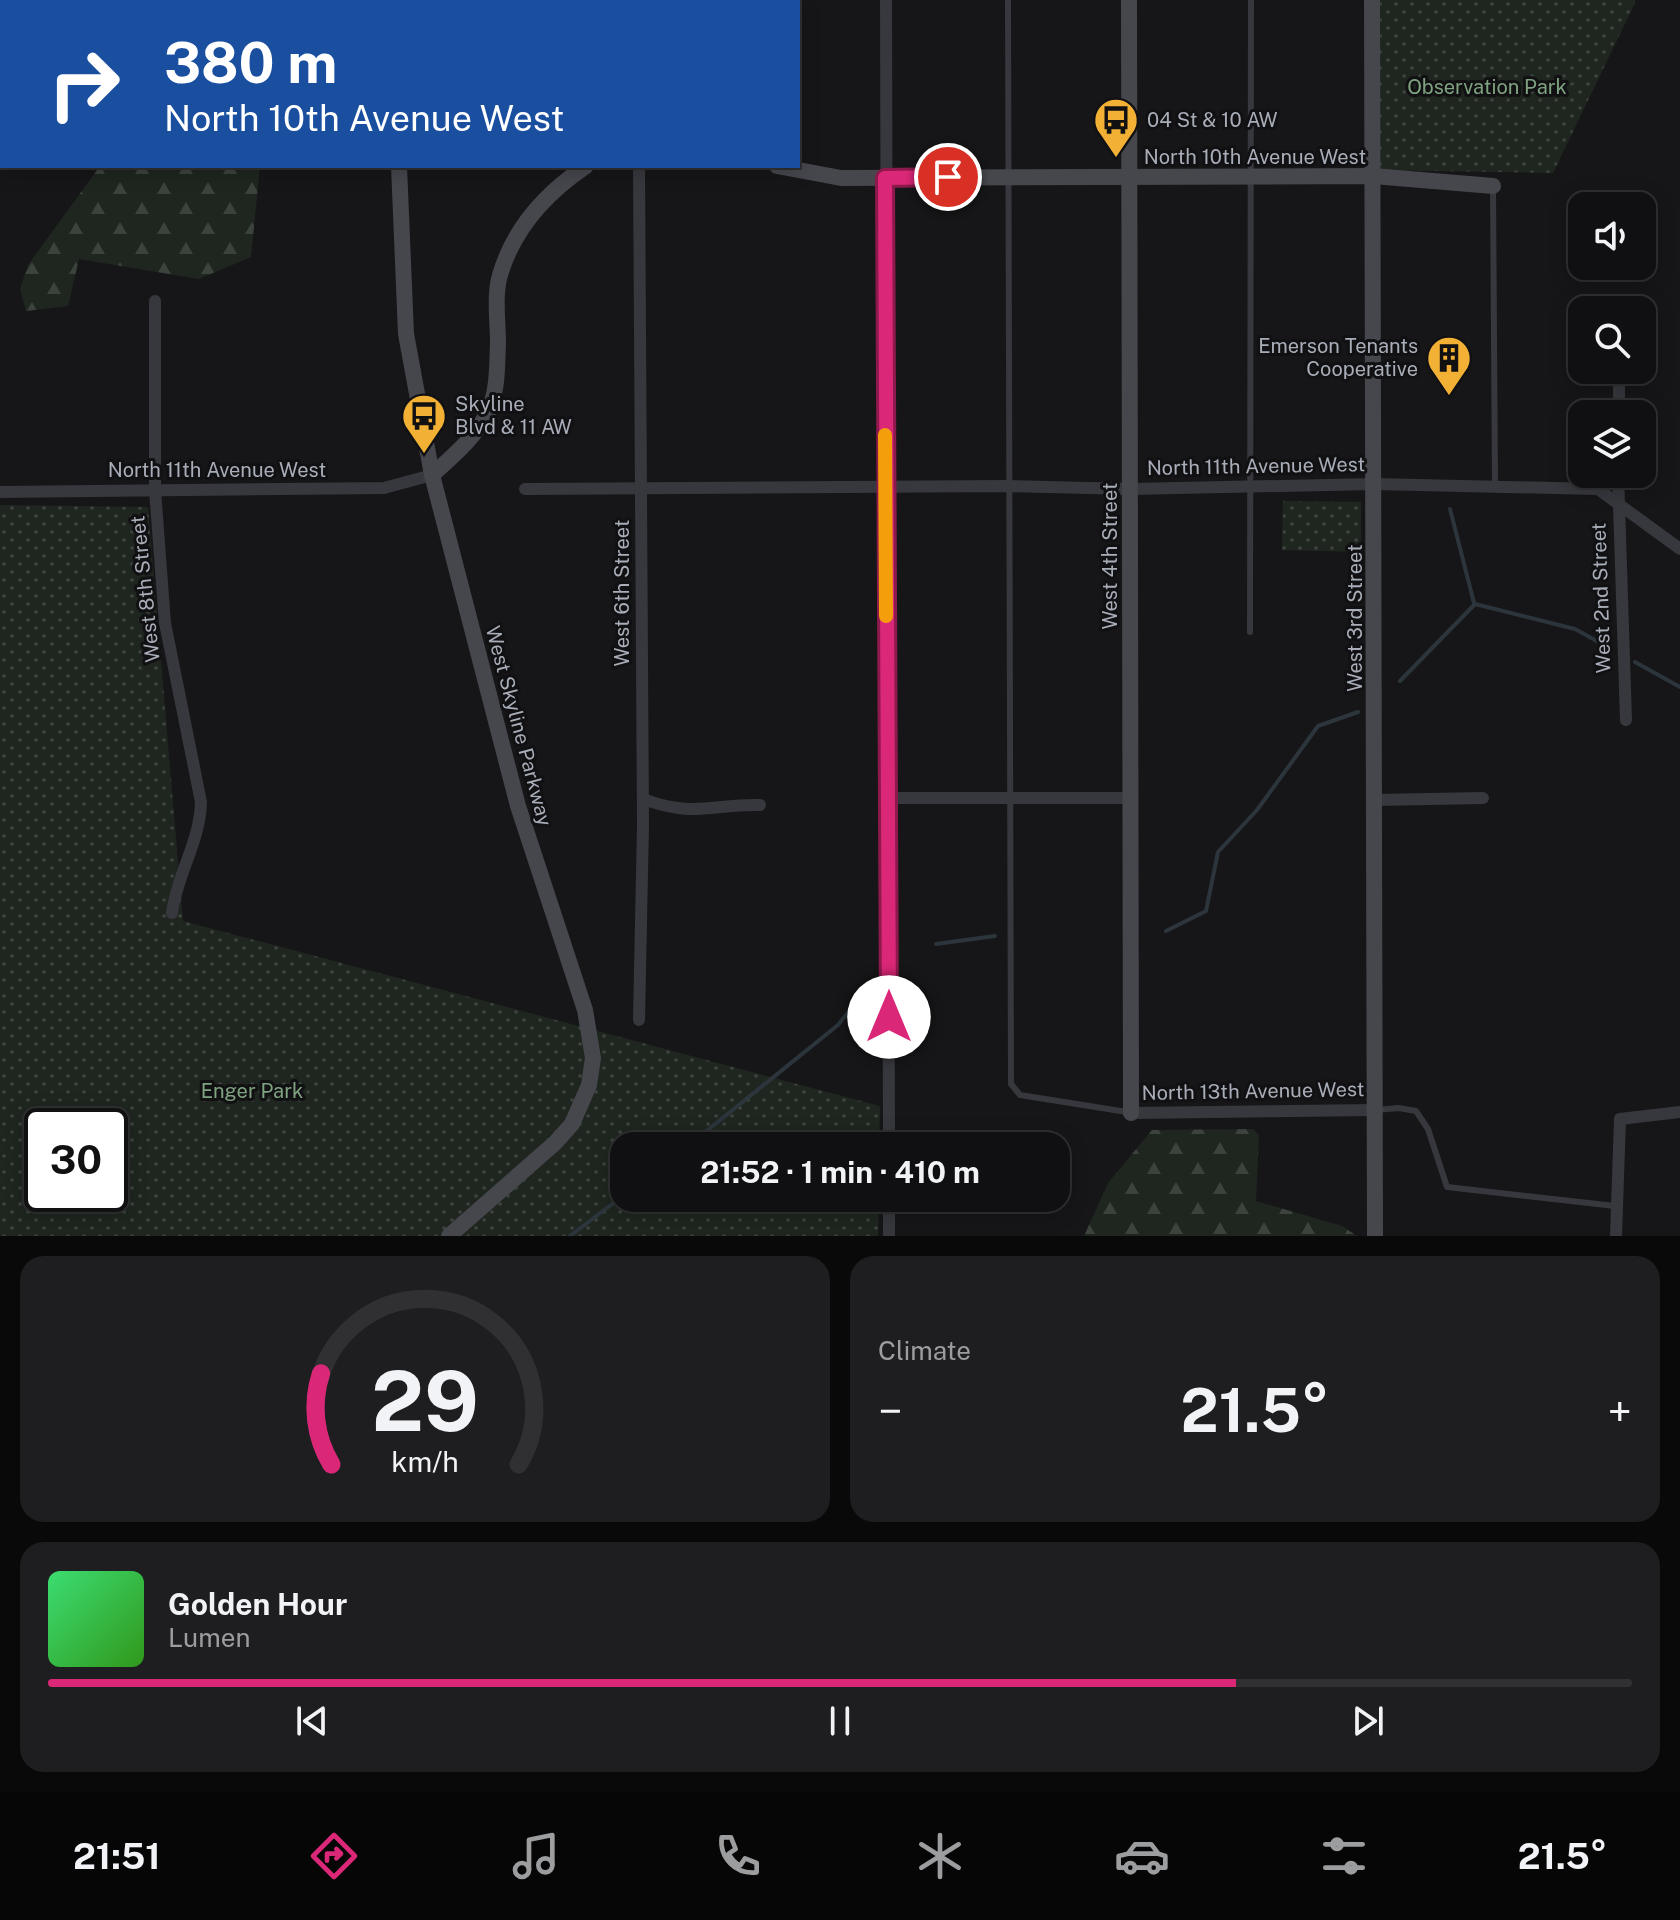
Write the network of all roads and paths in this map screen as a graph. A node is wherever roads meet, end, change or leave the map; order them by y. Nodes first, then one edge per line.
1 (886, 0) edge
2 (1008, 0) edge
3 (1129, 0) edge
4 (1251, 0) edge
5 (1372, 0) edge
6 (399, 168) edge
7 (583, 168) edge
8 (639, 168) edge
9 (788, 168) edge
10 (1010, 176) junction
11 (1129, 176) junction
12 (1373, 176) junction
13 (1252, 177) junction
14 (885, 178) junction
15 (1493, 186) joint
16 (155, 301) dead end
17 (432, 475) junction
18 (1375, 484) junction
19 (1007, 486) junction
20 (1253, 486) junction
21 (642, 487) junction
22 (1495, 487) junction
23 (884, 488) junction
24 (1618, 488) edge
25 (525, 489) dead end
26 (1130, 489) junction
27 (155, 490) junction
28 (0, 492) edge
29 (1618, 505) junction
30 (1680, 549) edge
31 (1250, 632) dead end
32 (1626, 720) dead end
33 (888, 798) junction
34 (1131, 798) junction
35 (1483, 798) dead end
36 (643, 799) junction
37 (1010, 799) junction
38 (1375, 800) junction
39 (760, 805) dead end
40 (172, 913) dead end
41 (639, 1020) dead end
42 (1375, 1110) junction
43 (1680, 1112) edge
44 (1131, 1113) junction
45 (889, 1132) edge
46 (1615, 1206) junction
47 (889, 1212) edge
48 (449, 1236) edge
49 (889, 1236) edge
50 (1375, 1236) edge
51 (1616, 1236) edge

1 - 14 street
2 - 10 lane
3 - 11 street, West 4th Street
4 - 13 lane
5 - 12 street, West 3rd Street
6 - 17 street, West Skyline Parkway
7 - 17 street
8 - 21 street, West 6th Street
9 - 14 street, North 10th Avenue West
10 - 11 street, North 10th Avenue West
10 - 14 street, North 10th Avenue West
10 - 19 lane
11 - 13 street, North 10th Avenue West
11 - 26 street, West 4th Street
12 - 13 street, North 10th Avenue West
12 - 15 street, North 10th Avenue West
12 - 18 street, West 3rd Street
13 - 20 lane
14 - 23 street
15 - 22 lane
16 - 27 street, West 8th Street
17 - 27 street, North 11th Avenue West
17 - 48 street, West Skyline Parkway
18 - 20 street, North 11th Avenue West
18 - 22 street, North 11th Avenue West
18 - 38 street, West 3rd Street
19 - 23 street, North 11th Avenue West
19 - 26 street, North 11th Avenue West
19 - 37 lane
20 - 26 street, North 11th Avenue West
20 - 31 lane
21 - 23 street, North 11th Avenue West
21 - 25 street, North 11th Avenue West
21 - 36 street, West 6th Street
22 - 29 street, North 11th Avenue West
23 - 33 street
24 - 29 street, West 2nd Street
26 - 34 street, West 4th Street
27 - 28 street, North 11th Avenue West
27 - 40 street, West 8th Street
29 - 30 street, North 11th Avenue West
29 - 32 street, West 2nd Street
33 - 37 street
33 - 45 street
34 - 37 street
34 - 44 street, West 4th Street
35 - 38 street
36 - 39 street
36 - 41 street, West 6th Street
37 - 44 lane
38 - 42 street, West 3rd Street
42 - 44 street, North 13th Avenue West
42 - 46 lane
42 - 50 street, West 3rd Street
43 - 46 street
46 - 51 street
47 - 49 street

